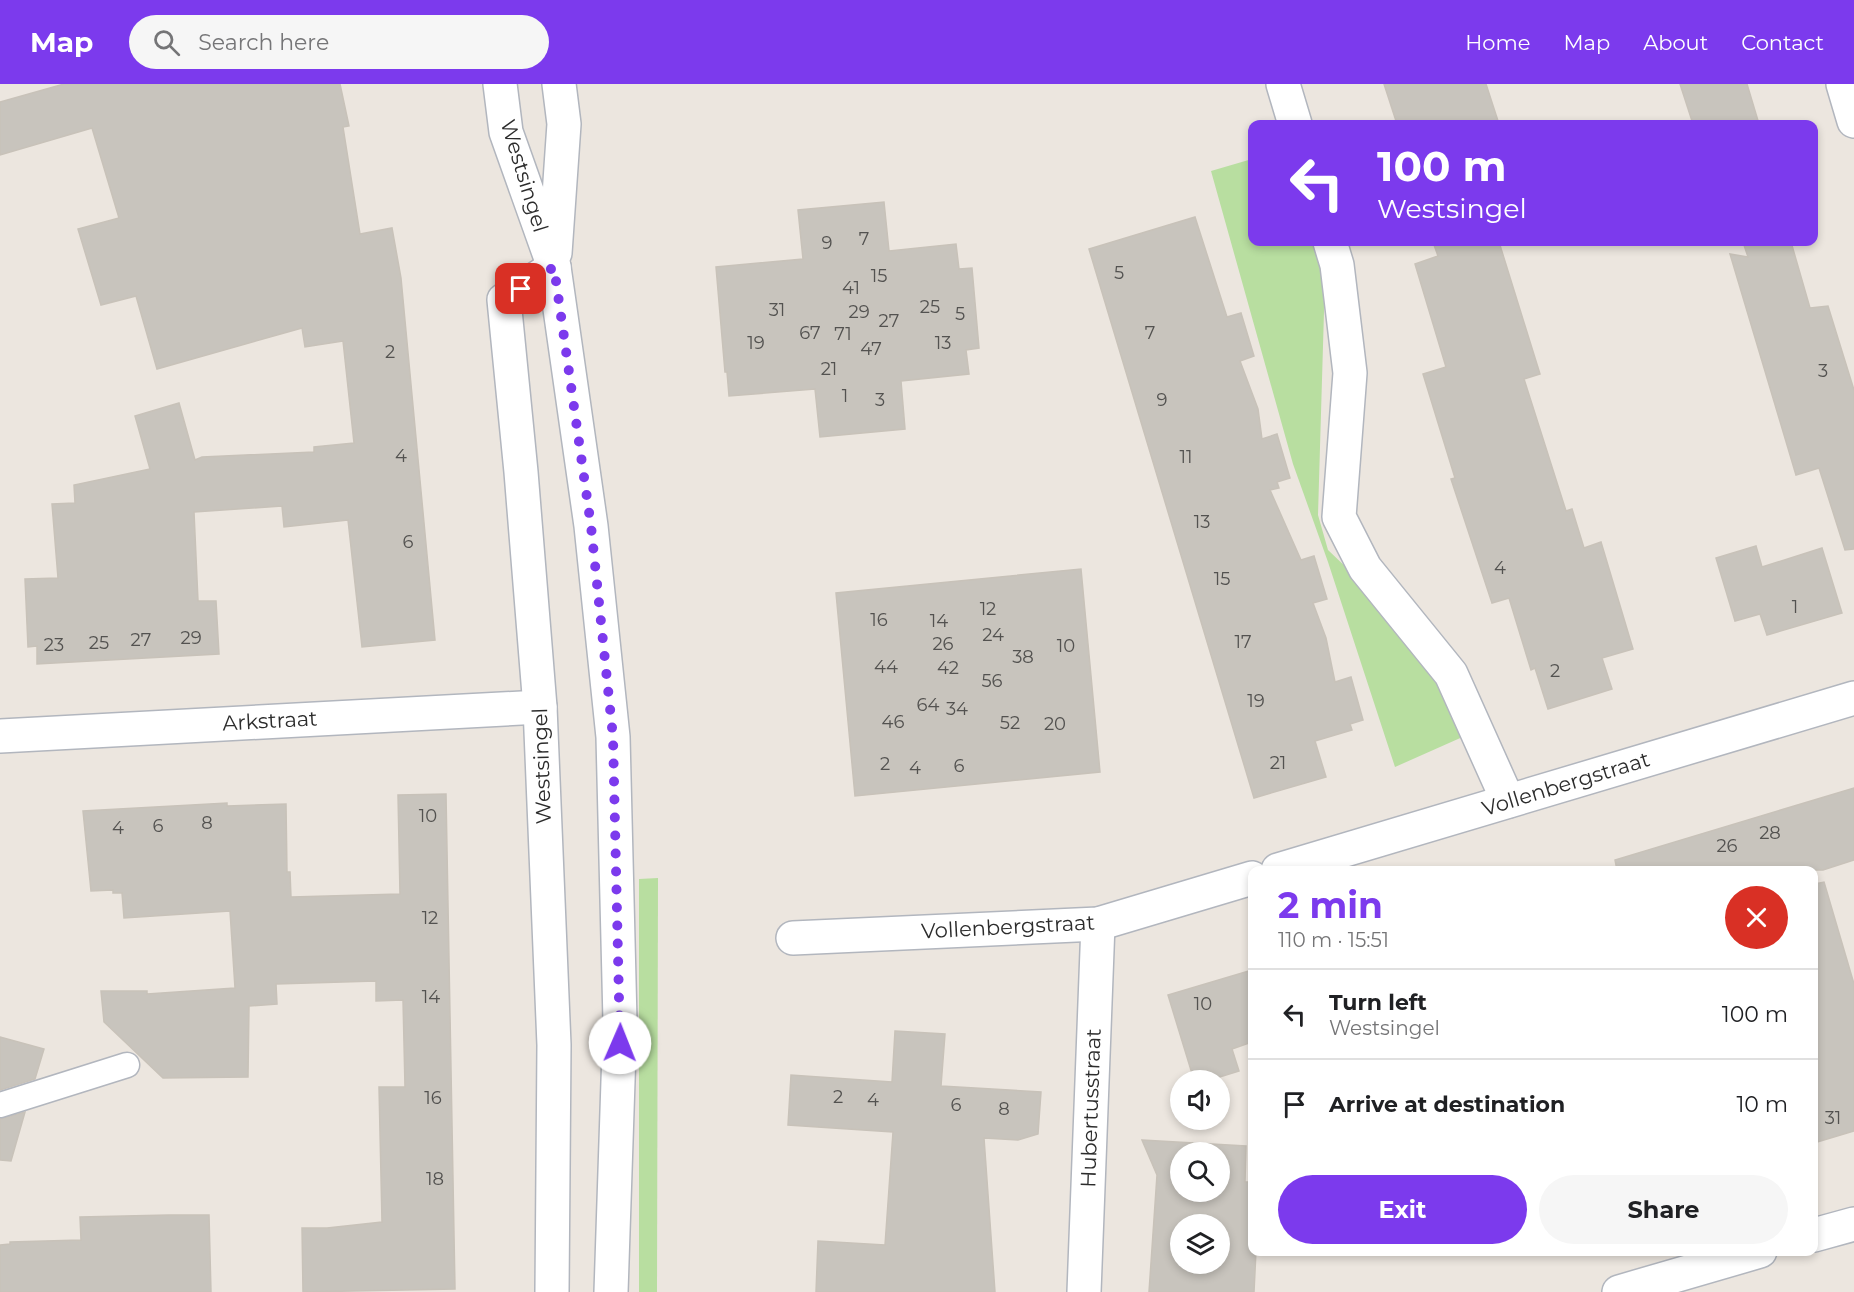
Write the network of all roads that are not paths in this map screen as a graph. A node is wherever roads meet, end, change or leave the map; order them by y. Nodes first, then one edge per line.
1 (500, 84) edge
2 (559, 84) edge
3 (1283, 84) edge
4 (1843, 84) edge
5 (1294, 120) edge
6 (1854, 121) edge
7 (1331, 246) edge
8 (554, 267) junction
9 (1854, 698) edge
10 (540, 707) junction
11 (0, 736) edge
12 (1508, 801) junction
13 (1291, 866) edge
14 (1248, 879) edge
15 (1098, 924) junction
16 (793, 938) dead end
17 (127, 1065) dead end
18 (0, 1105) edge
19 (1854, 1224) edge
20 (1818, 1234) edge
21 (1743, 1256) edge
22 (552, 1292) edge
23 (611, 1292) edge
24 (1084, 1292) edge
25 (1619, 1292) edge

1 - 8 street, Westsingel
2 - 8 street, Westsingel
3 - 5 street
4 - 6 street
7 - 12 street
8 - 10 street, Westsingel
8 - 23 street, Westsingel
9 - 12 street, Vollenbergstraat
10 - 11 street, Arkstraat
10 - 22 street, Westsingel
12 - 13 street, Vollenbergstraat
14 - 15 street, Vollenbergstraat
15 - 16 street, Vollenbergstraat
15 - 24 street, Hubertusstraat
17 - 18 lane
19 - 20 street
21 - 25 street

